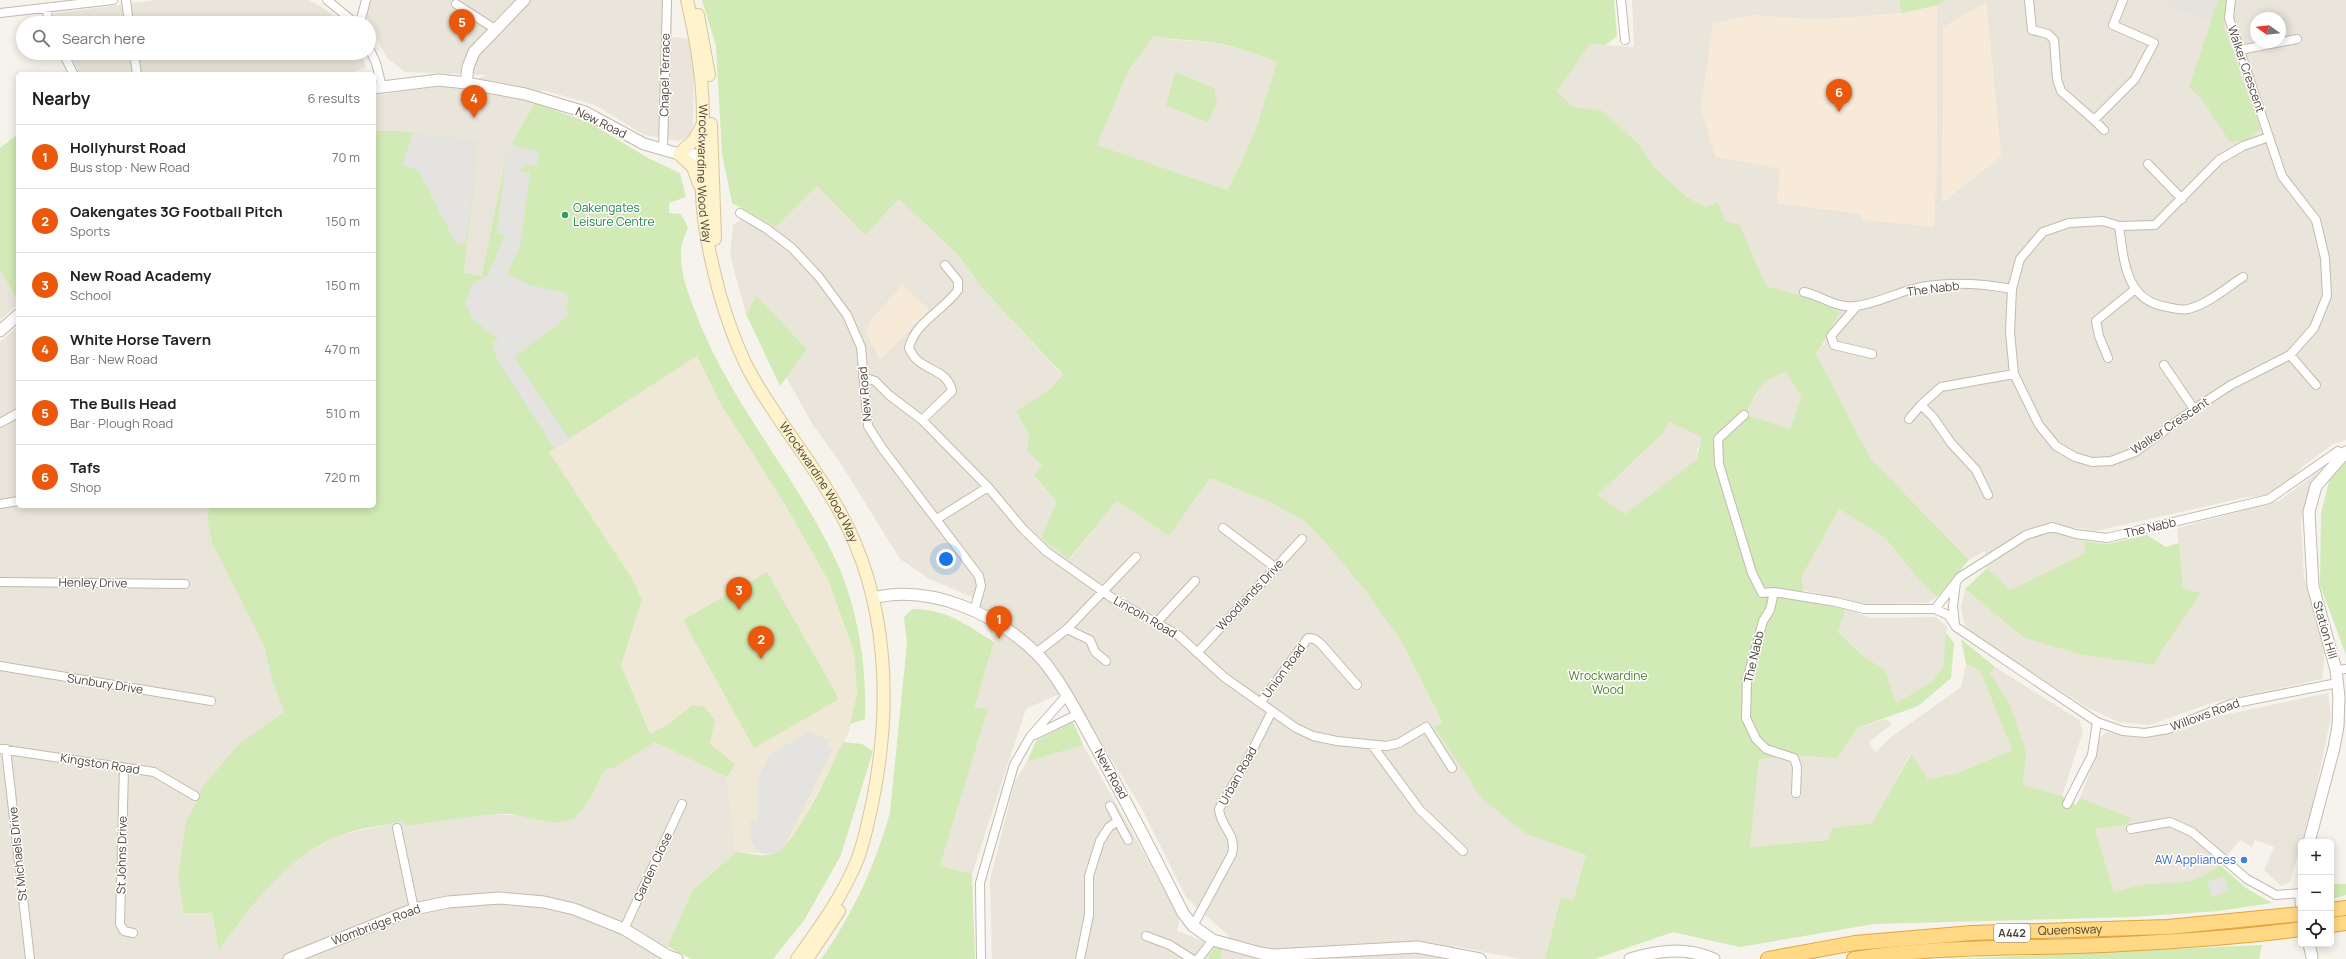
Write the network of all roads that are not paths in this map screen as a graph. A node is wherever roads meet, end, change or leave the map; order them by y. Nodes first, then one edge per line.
1 (113, 0) edge
2 (126, 0) edge
3 (327, 0) edge
4 (366, 0) edge
5 (524, 0) edge
6 (667, 0) edge
7 (688, 0) edge
8 (695, 0) edge
9 (1621, 0) edge
10 (2029, 0) edge
11 (2123, 0) edge
12 (2231, 0) edge
13 (456, 4) dead end
14 (46, 8) junction
15 (0, 13) edge
16 (47, 16) edge
17 (128, 16) edge
18 (346, 16) edge
19 (362, 16) edge
20 (495, 29) junction
21 (2297, 39) dead end
22 (1625, 40) dead end
23 (2240, 50) junction
24 (66, 60) edge
25 (135, 60) edge
26 (375, 60) edge
27 (71, 72) edge
28 (137, 72) edge
29 (466, 83) junction
30 (378, 87) edge
31 (2094, 120) junction
32 (703, 123) junction
33 (2104, 130) dead end
34 (2269, 137) junction
35 (664, 150) junction
36 (679, 154) junction
37 (707, 155) junction
38 (2148, 164) dead end
39 (701, 191) junction
40 (2182, 199) junction
41 (740, 213) dead end
42 (2119, 226) junction
43 (945, 265) dead end
44 (2243, 277) dead end
45 (2012, 289) junction
46 (2134, 290) junction
47 (1804, 292) dead end
48 (1856, 307) junction
49 (16, 317) edge
50 (0, 331) edge
51 (1872, 354) dead end
52 (2290, 355) junction
53 (2108, 358) dead end
54 (2164, 365) dead end
55 (2014, 374) junction
56 (863, 377) junction
57 (2316, 385) dead end
58 (1920, 405) junction
59 (2194, 409) junction
60 (16, 414) edge
61 (1744, 415) dead end
62 (1909, 419) dead end
63 (922, 420) junction
64 (0, 424) edge
65 (2345, 453) edge
66 (988, 487) junction
67 (1988, 495) dead end
68 (16, 501) edge
69 (0, 504) edge
70 (937, 519) junction
71 (1223, 528) dead end
72 (1302, 539) dead end
73 (1136, 556) dead end
74 (1276, 568) junction
75 (1195, 581) dead end
76 (0, 582) edge
77 (1956, 582) junction
78 (185, 584) dead end
79 (1102, 590) junction
80 (1774, 592) junction
81 (877, 597) junction
82 (1935, 609) junction
83 (974, 611) junction
84 (1157, 622) junction
85 (1956, 627) junction
86 (1067, 628) junction
87 (1198, 652) junction
88 (1036, 653) junction
89 (1106, 661) dead end
90 (0, 666) edge
91 (2341, 669) edge
92 (2337, 683) junction
93 (1357, 685) dead end
94 (1066, 696) junction
95 (211, 701) dead end
96 (1261, 702) junction
97 (1272, 711) junction
98 (1078, 714) junction
99 (2097, 722) junction
100 (1030, 737) junction
101 (1372, 745) junction
102 (3, 749) edge
103 (124, 768) junction
104 (1452, 768) dead end
105 (1796, 793) dead end
106 (195, 796) dead end
107 (682, 804) dead end
108 (2067, 804) dead end
109 (1110, 806) dead end
110 (1118, 821) junction
111 (397, 828) dead end
112 (2131, 829) dead end
113 (2310, 839) edge
114 (1128, 840) dead end
115 (1456, 845) junction
116 (1463, 851) dead end
117 (1449, 852) dead end
118 (2298, 893) edge
119 (2346, 908) edge
120 (414, 909) junction
121 (2334, 910) edge
122 (2298, 914) edge
123 (2346, 923) edge
124 (2334, 925) edge
125 (1193, 926) junction
126 (624, 929) junction
127 (2298, 929) edge
128 (133, 933) dead end
129 (1146, 936) dead end
130 (1213, 940) junction
131 (2310, 947) edge
132 (672, 958) edge
133 (2313, 958) edge
134 (30, 959) edge
135 (289, 959) edge
136 (797, 959) edge
137 (807, 959) edge
138 (981, 959) edge
139 (1080, 959) edge
140 (1192, 959) edge
141 (1198, 959) edge
142 (1480, 959) edge
143 (1630, 959) edge
144 (1714, 959) edge
145 (1768, 959) edge
146 (1854, 959) edge

1 - 14 street
2 - 17 street
3 - 18 street
4 - 19 street
5 - 20 street
6 - 35 street, Chapel Terrace
7 - 32 main road, Wrockwardine Wood Way
8 - 37 main road, Wrockwardine Wood Way
9 - 22 street
10 - 31 street
11 - 31 street
12 - 23 street, Walker Crescent
13 - 20 street
14 - 15 street
14 - 16 street
20 - 29 street
21 - 23 street
23 - 34 street, Walker Crescent
24 - 27 street
25 - 28 street
26 - 30 street
29 - 30 street, New Road
29 - 35 street, New Road
31 - 33 street
32 - 36 main road
32 - 37 main road, Wrockwardine Wood Way
34 - 40 street, Walker Crescent
34 - 52 street, Walker Crescent
35 - 36 street, New Road
36 - 37 street, New Road
36 - 39 main road
37 - 39 main road, Wrockwardine Wood Way
37 - 81 main road, Wrockwardine Wood Way
38 - 40 street
39 - 81 main road, Wrockwardine Wood Way
40 - 42 street, Walker Crescent
41 - 56 street, New Road
42 - 45 street, Walker Crescent
42 - 46 street
43 - 63 street
44 - 46 street
45 - 48 street, The Nabb
45 - 55 street, Walker Crescent
46 - 53 street
47 - 48 street
48 - 51 street
49 - 50 street
52 - 57 street
52 - 59 street, Walker Crescent
54 - 59 street
55 - 58 street
55 - 59 street, Walker Crescent
56 - 63 street, Lincoln Road
56 - 70 street, New Road
58 - 62 street
58 - 67 street
60 - 64 street
61 - 80 street
63 - 66 street, Lincoln Road
65 - 77 street, The Nabb
65 - 91 street, Station Hill
66 - 70 street
66 - 79 street, Lincoln Road
68 - 69 street
70 - 83 street, New Road
71 - 74 street
72 - 74 street, Woodlands Drive
73 - 79 street
74 - 87 street, Woodlands Drive
75 - 84 street
76 - 78 street, Henley Drive
77 - 82 street, The Nabb
77 - 85 street
79 - 84 street, Lincoln Road
79 - 86 street
80 - 82 street
80 - 105 street, The Nabb
81 - 83 street, New Road
81 - 136 main road, Wrockwardine Wood Way
81 - 137 main road, Wrockwardine Wood Way
82 - 85 street
83 - 88 street, New Road
84 - 87 street, Lincoln Road
85 - 99 street, Willows Road
86 - 88 street
86 - 89 street
87 - 96 street, Lincoln Road
88 - 94 street, New Road
90 - 95 street, Sunbury Drive
91 - 92 street, Station Hill
92 - 99 street, Willows Road
92 - 113 street, Station Hill
93 - 96 street, Union Road
94 - 98 street, New Road
94 - 100 street
96 - 97 street, Lincoln Road
97 - 101 street, Lincoln Road
97 - 125 street, Urban Road
98 - 100 street
98 - 125 street, New Road
99 - 108 street
100 - 138 street
101 - 104 street, Lincoln Road
101 - 115 street
102 - 103 street, Kingston Road
102 - 134 street, St Michaels Drive
103 - 106 street, Kingston Road
103 - 128 street, St Johns Drive
107 - 126 street, Garden Close
109 - 110 street
110 - 114 street
110 - 139 street
111 - 120 street
112 - 118 street
115 - 116 street
115 - 117 street
119 - 121 highway
120 - 126 street, Wombridge Road
120 - 135 street, Wombridge Road
122 - 145 highway, Queensway / A442
123 - 124 highway
125 - 130 street, New Road
126 - 132 street, Wombridge Road
127 - 146 highway, Queensway / A442
129 - 140 street
130 - 141 street
130 - 142 street, New Road
131 - 133 street
143 - 144 street

